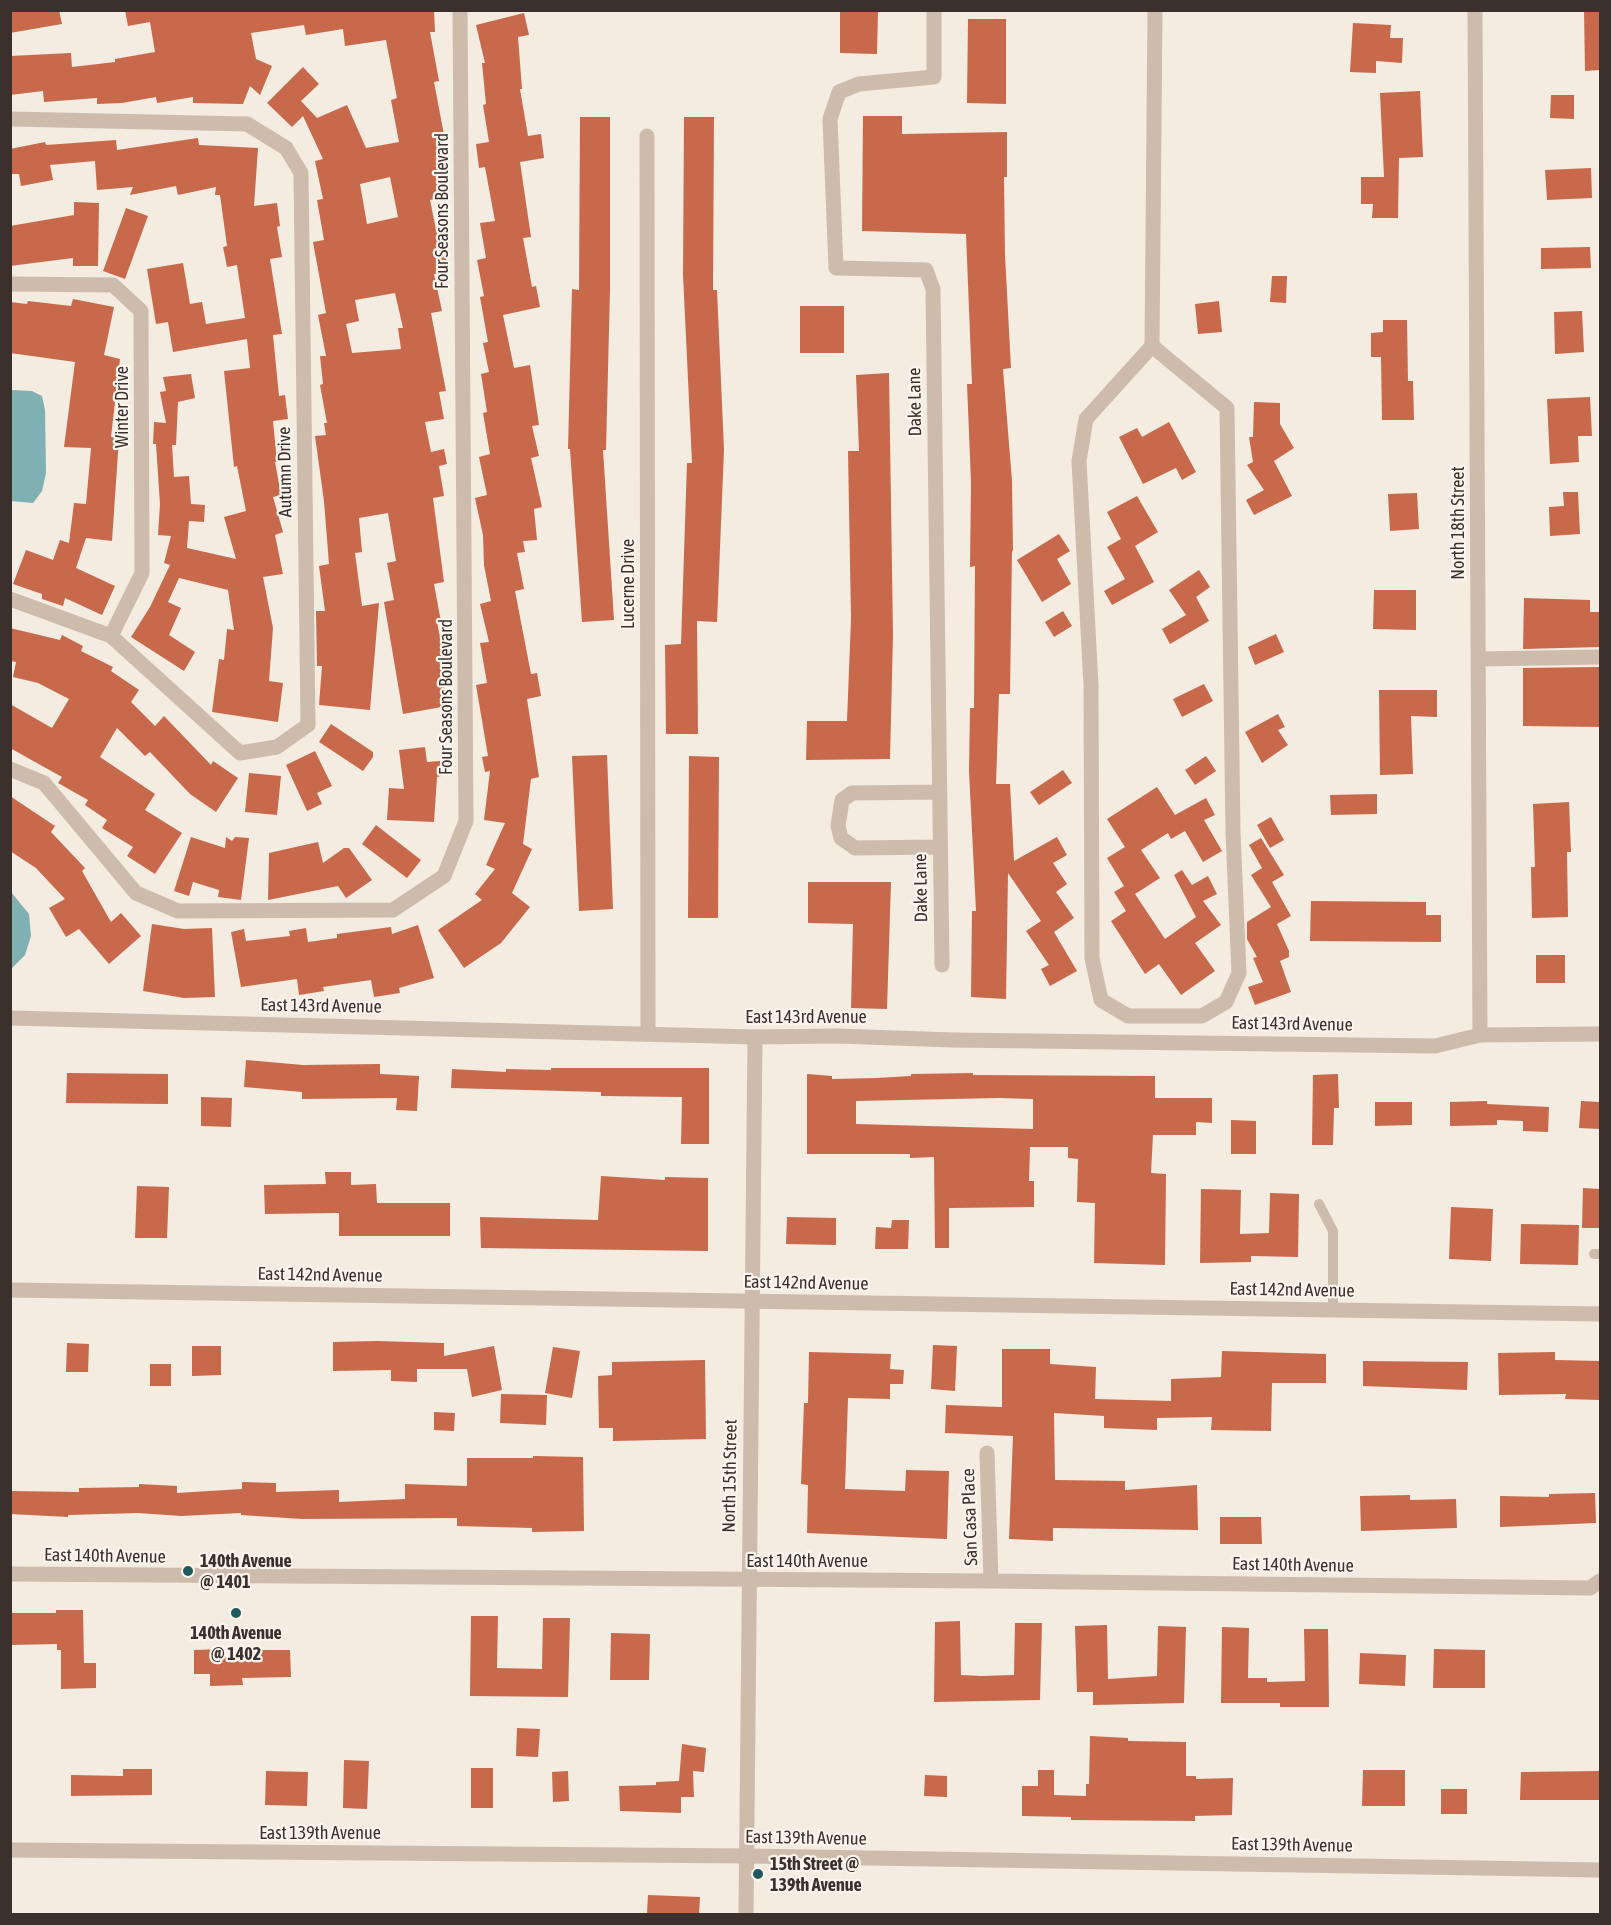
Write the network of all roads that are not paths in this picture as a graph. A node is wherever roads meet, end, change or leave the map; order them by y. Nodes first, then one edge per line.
1 (460, 10) edge
2 (934, 10) edge
3 (1155, 10) edge
4 (1475, 10) edge
5 (10, 119) edge
6 (647, 136) dead end
7 (10, 284) edge
8 (1152, 346) junction
9 (10, 598) edge
10 (111, 636) junction
11 (1600, 657) edge
12 (1478, 659) junction
13 (10, 769) edge
14 (939, 792) junction
15 (940, 848) junction
16 (942, 965) dead end
17 (10, 1018) edge
18 (648, 1033) junction
19 (1600, 1034) edge
20 (1480, 1035) junction
21 (755, 1037) junction
22 (1319, 1204) dead end
23 (10, 1290) edge
24 (752, 1301) junction
25 (1333, 1310) junction
26 (1600, 1314) edge
27 (987, 1453) dead end
28 (10, 1574) edge
29 (749, 1581) junction
30 (991, 1581) junction
31 (1600, 1581) edge
32 (10, 1850) edge
33 (747, 1856) junction
34 (1600, 1870) edge
35 (746, 1914) edge

1 - 13 street, Four Seasons Boulevard
2 - 14 street, Dake Lane
3 - 8 street
4 - 12 street, North 18th Street
5 - 10 street, Autumn Drive
6 - 18 street, Lucerne Drive
7 - 10 street, Winter Drive
8 - 8 street
9 - 10 street, Autumn Drive
11 - 12 street
12 - 20 street, North 18th Street
14 - 15 street, Dake Lane
14 - 15 street
15 - 16 street, Dake Lane
17 - 18 street, East 143rd Avenue
18 - 21 street, East 143rd Avenue
19 - 20 street, East 143rd Avenue
20 - 21 street, East 143rd Avenue
21 - 24 street, North 15th Street
22 - 25 lane
23 - 24 street, East 142nd Avenue
24 - 25 street, East 142nd Avenue
24 - 29 street, North 15th Street
25 - 26 street, East 142nd Avenue
27 - 30 street, San Casa Place
28 - 29 street, East 140th Avenue
29 - 30 street, East 140th Avenue
29 - 33 street, North 15th Street
30 - 31 street, East 140th Avenue
32 - 33 street, East 139th Avenue
33 - 34 street, East 139th Avenue
33 - 35 street, North 15th Street

